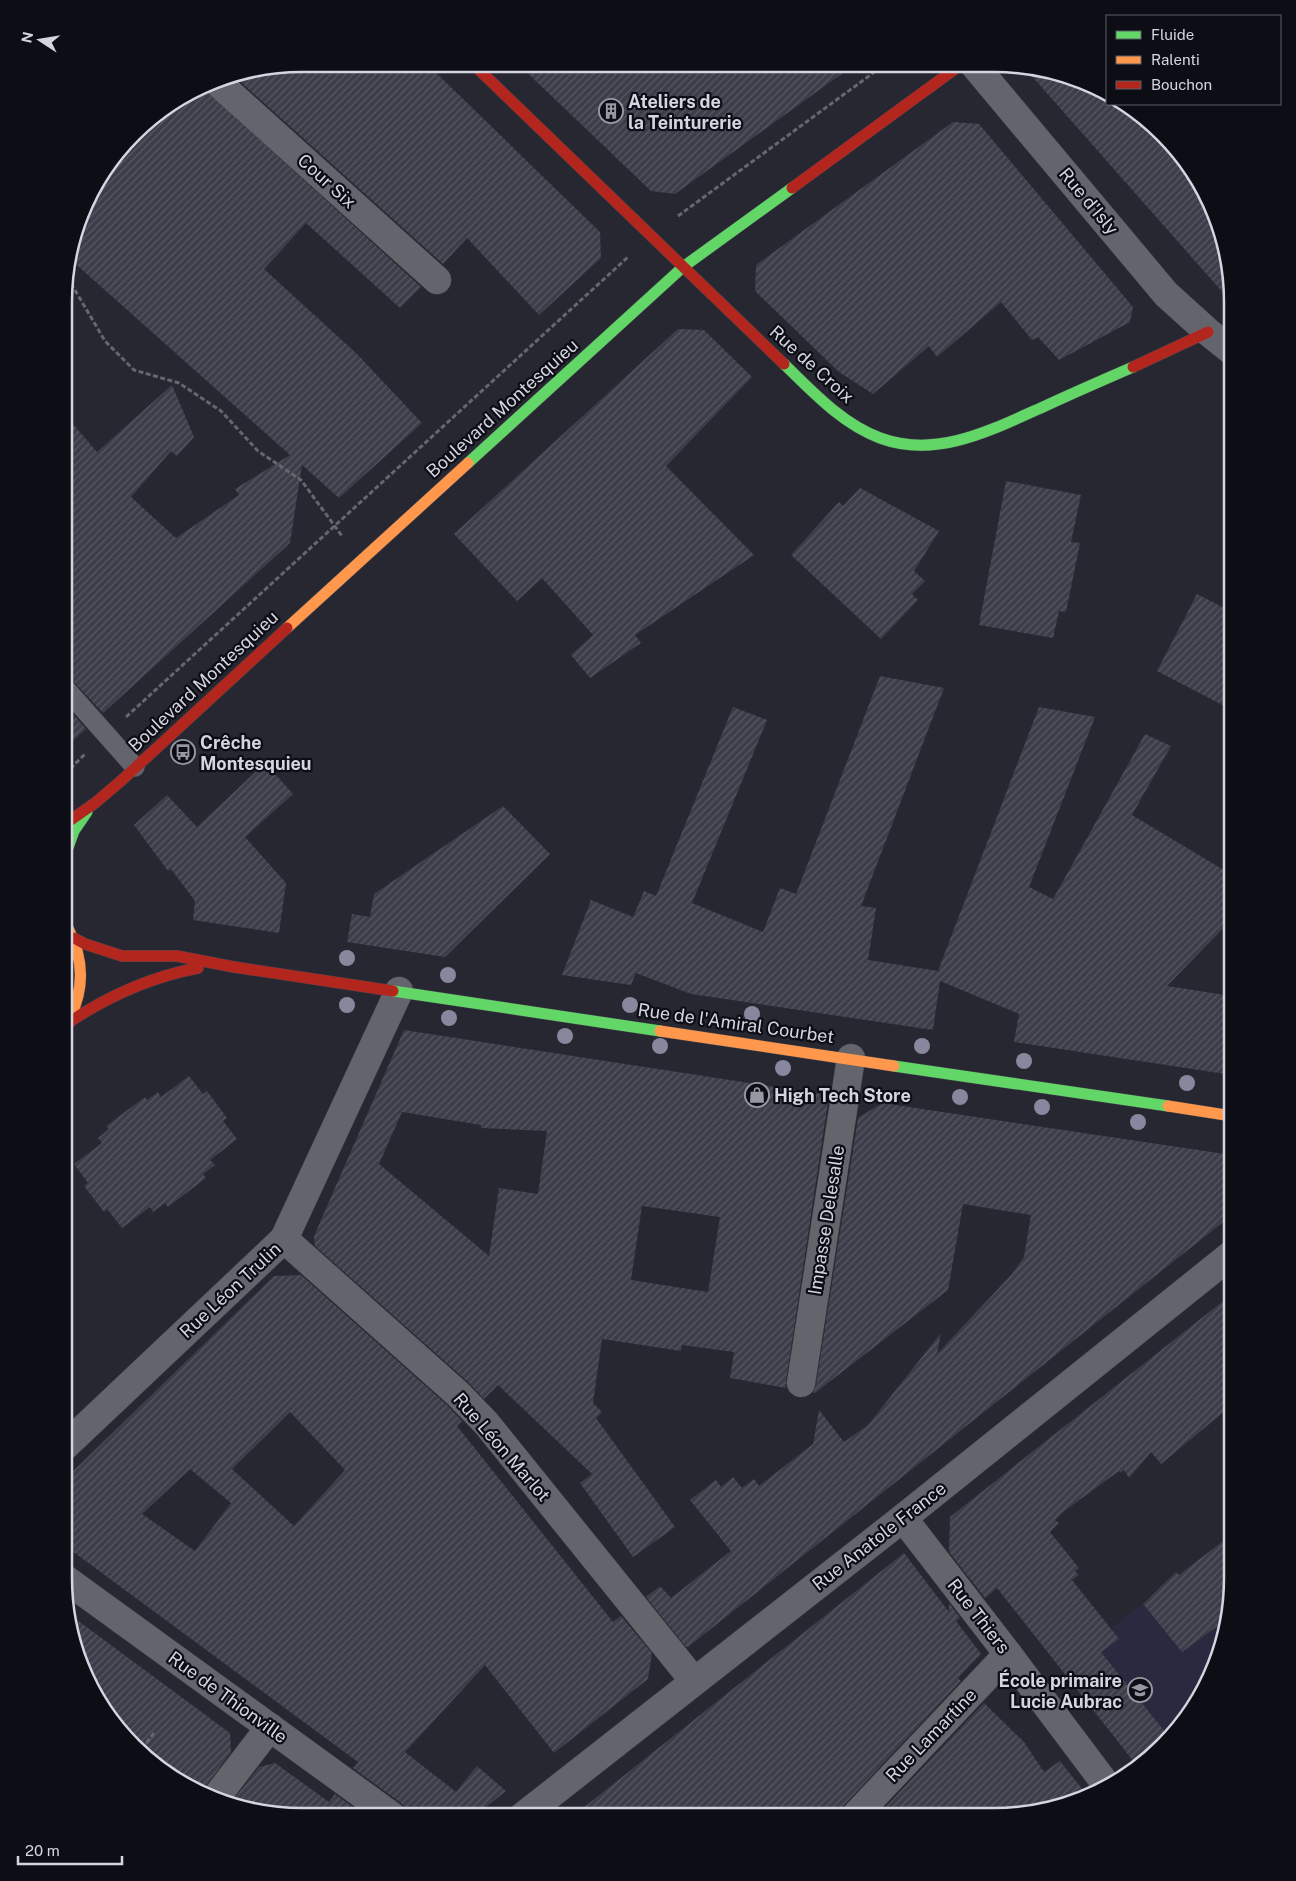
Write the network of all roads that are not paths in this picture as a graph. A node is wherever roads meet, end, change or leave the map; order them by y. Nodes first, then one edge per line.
1 (481, 72) edge
2 (951, 72) edge
3 (980, 72) edge
4 (223, 87) edge
5 (683, 266) junction
6 (437, 280) dead end
7 (1208, 332) junction
8 (1224, 345) edge
9 (72, 696) edge
10 (135, 768) junction
11 (93, 805) junction
12 (72, 819) edge
13 (72, 837) edge
14 (72, 934) edge
15 (74, 938) junction
16 (234, 967) junction
17 (399, 991) junction
18 (72, 1012) edge
19 (72, 1021) edge
20 (851, 1058) junction
21 (1224, 1115) edge
22 (284, 1239) junction
23 (1224, 1260) edge
24 (801, 1383) dead end
25 (72, 1439) edge
26 (903, 1518) junction
27 (72, 1584) edge
28 (1008, 1654) junction
29 (694, 1681) junction
30 (270, 1727) junction
31 (1103, 1781) edge
32 (220, 1793) edge
33 (381, 1808) edge
34 (533, 1808) edge
35 (863, 1808) edge

1 - 5 street, Rue de Croix
2 - 5 street, Boulevard Montesquieu
3 - 7 street, Rue d'Isly
4 - 6 street, Cour Six
5 - 7 street, Rue de Croix
5 - 10 street, Boulevard Montesquieu
7 - 8 street, Rue d'Isly
9 - 10 lane
10 - 11 street, Boulevard Montesquieu
11 - 12 street, Boulevard Montesquieu
11 - 13 street, Boulevard Montesquieu
14 - 15 street
15 - 16 street, Rue de l'Amiral Courbet
15 - 18 street
16 - 17 street, Rue de l'Amiral Courbet
16 - 19 street, Rue de l'Amiral Courbet
17 - 20 street, Rue de l'Amiral Courbet
17 - 22 street, Rue Léon Trulin
20 - 21 street, Rue de l'Amiral Courbet
20 - 24 street, Impasse Delesalle
22 - 25 street, Rue Léon Trulin
22 - 29 street, Rue Léon Marlot
23 - 26 street, Rue Anatole France
26 - 28 street, Rue Thiers
26 - 29 street, Rue Anatole France
27 - 30 street, Rue de Thionville
28 - 31 street, Rue Thiers
28 - 35 street, Rue Lamartine
29 - 34 street, Rue Anatole France
30 - 32 street
30 - 33 street, Rue de Thionville

